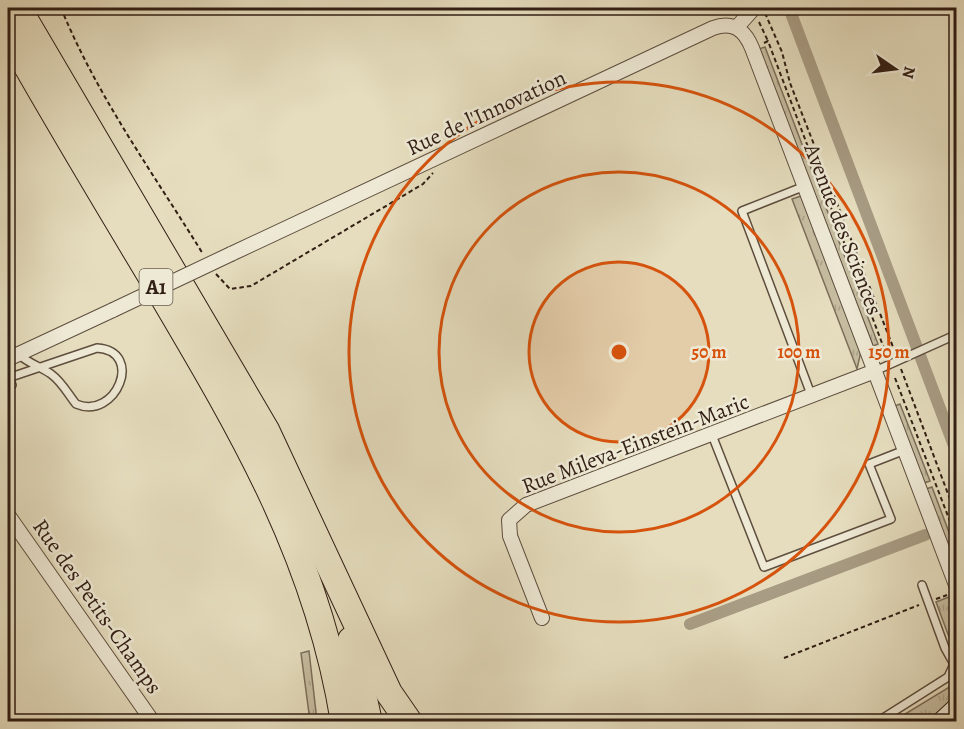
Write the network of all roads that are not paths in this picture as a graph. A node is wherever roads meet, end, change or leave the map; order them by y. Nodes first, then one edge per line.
1 (18, 8) edge
2 (35, 8) edge
3 (756, 8) edge
4 (737, 27) junction
5 (8, 33) edge
6 (78, 113) junction
7 (805, 186) junction
8 (953, 336) dead end
9 (13, 357) edge
10 (40, 368) junction
11 (875, 371) junction
12 (9, 384) edge
13 (812, 397) junction
14 (712, 435) junction
15 (905, 450) junction
16 (305, 510) junction
17 (8, 515) edge
18 (296, 545) junction
19 (922, 585) dead end
20 (955, 589) edge
21 (542, 618) dead end
22 (153, 722) edge
23 (328, 722) edge
24 (344, 722) edge
25 (369, 722) edge
26 (409, 722) edge
27 (877, 722) edge

1 - 6 highway, A1
2 - 6 highway
3 - 4 street
4 - 7 street, Avenue des Sciences
4 - 9 street, Rue de l'Innovation, bridge
5 - 18 highway, A1
6 - 16 highway, A1
7 - 11 street, Avenue des Sciences
7 - 13 lane
8 - 11 lane
9 - 10 lane
10 - 10 lane
10 - 12 lane
11 - 13 street, Rue Mileva-Einstein-Maric
11 - 15 street, Avenue des Sciences
13 - 14 street, Rue Mileva-Einstein-Maric
14 - 15 lane
14 - 21 street, Rue Mileva-Einstein-Maric
15 - 20 street, Avenue des Sciences
16 - 25 highway, A1
16 - 26 highway
17 - 22 street, Rue des Petits-Champs
18 - 23 highway
18 - 24 highway, A1
19 - 27 lane

